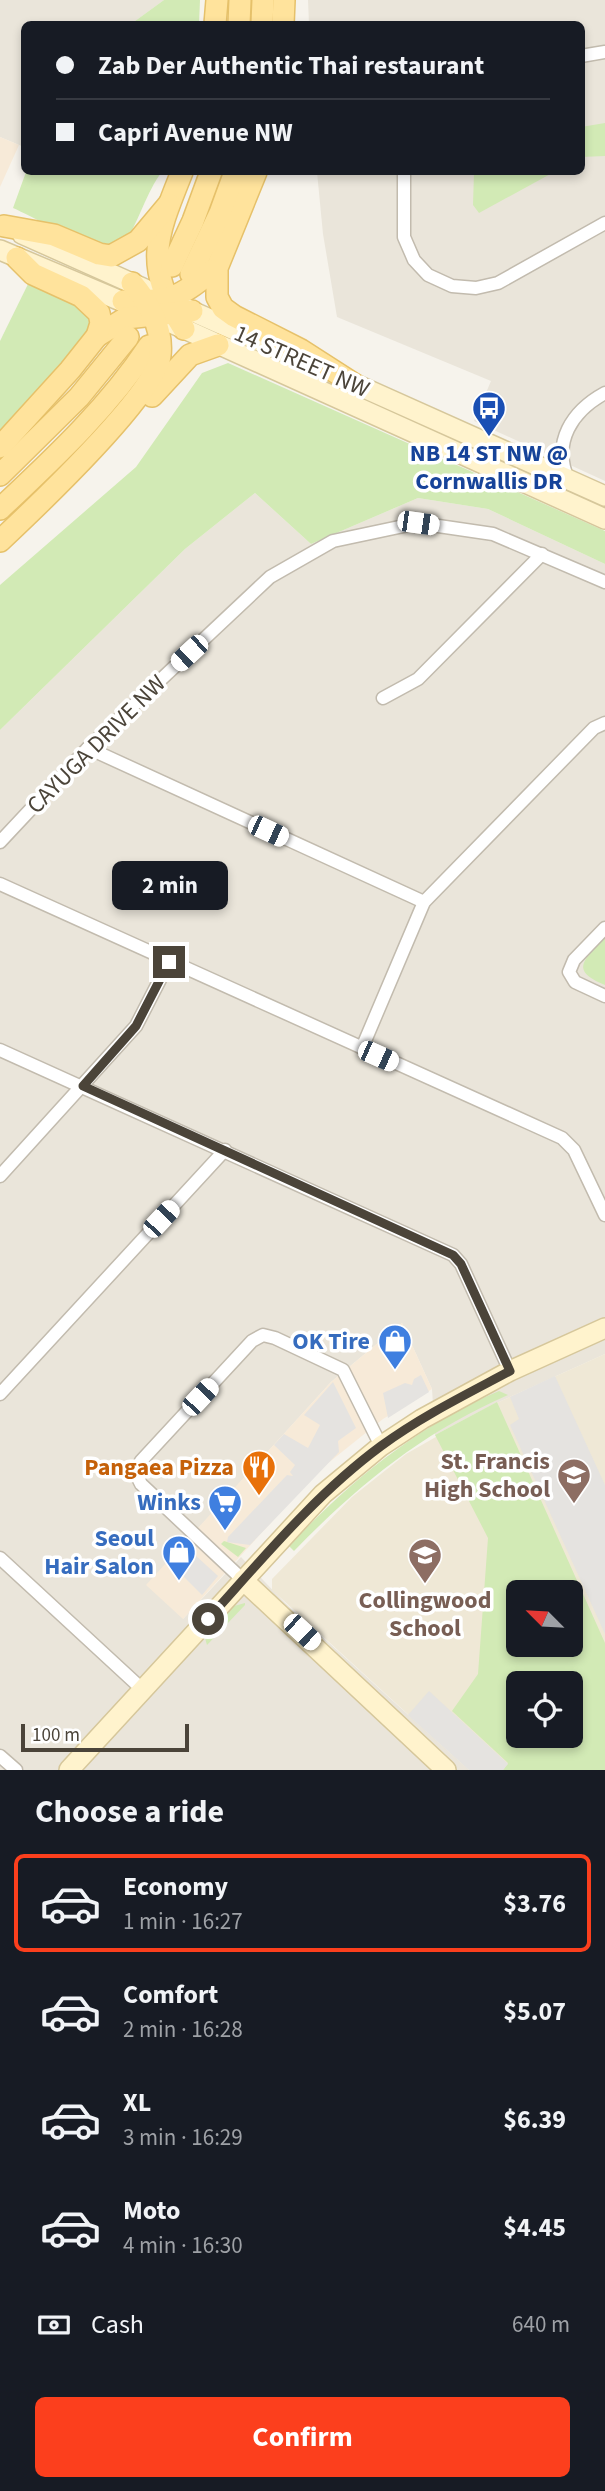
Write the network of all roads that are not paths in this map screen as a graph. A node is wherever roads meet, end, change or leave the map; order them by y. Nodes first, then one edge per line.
1 (216, 0) edge
2 (240, 0) edge
3 (263, 0) edge
4 (284, 0) edge
5 (215, 21) edge
6 (239, 21) edge
7 (262, 21) edge
8 (283, 21) edge
9 (605, 52) edge
10 (585, 55) edge
11 (181, 175) edge
12 (210, 175) edge
13 (234, 175) edge
14 (255, 175) edge
15 (404, 175) edge
16 (169, 204) junction
17 (605, 223) edge
18 (2, 225) edge
19 (9, 254) edge
20 (217, 268) junction
21 (127, 292) junction
22 (169, 311) junction
23 (97, 336) junction
24 (128, 337) dead end
25 (218, 345) junction
26 (149, 346) dead end
27 (357, 386) junction
28 (605, 393) edge
29 (0, 446) edge
30 (0, 475) edge
31 (568, 479) junction
32 (605, 496) edge
33 (42, 501) junction
34 (0, 509) edge
35 (605, 519) edge
36 (0, 541) edge
37 (542, 554) junction
38 (605, 582) edge
39 (383, 698) dead end
40 (605, 723) edge
41 (88, 748) junction
42 (0, 842) edge
43 (0, 884) edge
44 (424, 902) junction
45 (605, 928) edge
46 (169, 962) junction
47 (605, 996) edge
48 (362, 1048) junction
49 (0, 1050) edge
50 (83, 1086) junction
51 (225, 1150) junction
52 (0, 1176) edge
53 (605, 1215) edge
54 (605, 1328) edge
55 (510, 1371) junction
56 (0, 1394) edge
57 (381, 1446) junction
58 (0, 1558) edge
59 (243, 1580) junction
60 (143, 1690) junction
61 (0, 1756) edge
62 (16, 1770) edge
63 (69, 1770) edge
64 (446, 1770) edge

1 - 5 main road
2 - 6 main road
3 - 7 main road
4 - 8 main road
9 - 10 street
11 - 16 main road
12 - 13 main road
14 - 20 main road
15 - 17 street
16 - 18 main road
16 - 22 main road
18 - 21 main road
19 - 21 main road
19 - 23 main road
20 - 22 main road
20 - 27 main road
21 - 22 main road
22 - 23 main road
22 - 25 main road, 14 STREET NW
22 - 27 main road, 14 STREET NW
22 - 33 main road
23 - 29 main road
24 - 30 main road
25 - 33 main road
25 - 35 main road, 14 STREET NW
26 - 34 main road
27 - 31 main road, 14 STREET NW
28 - 31 street
31 - 32 main road, 14 STREET NW
33 - 36 main road
37 - 38 street, CAYUGA DRIVE NW
37 - 39 street
37 - 41 street, CAYUGA DRIVE NW
40 - 44 street
41 - 42 street, CAYUGA DRIVE NW
41 - 44 street
43 - 46 street
44 - 48 street
45 - 47 street
46 - 48 street
46 - 50 street
48 - 53 street
49 - 50 street
50 - 51 street
50 - 52 street
51 - 55 street
51 - 56 street
54 - 55 main road
55 - 57 main road
57 - 59 main road
57 - 59 street
58 - 60 street
59 - 60 main road
59 - 64 main road
60 - 63 main road
61 - 62 street

